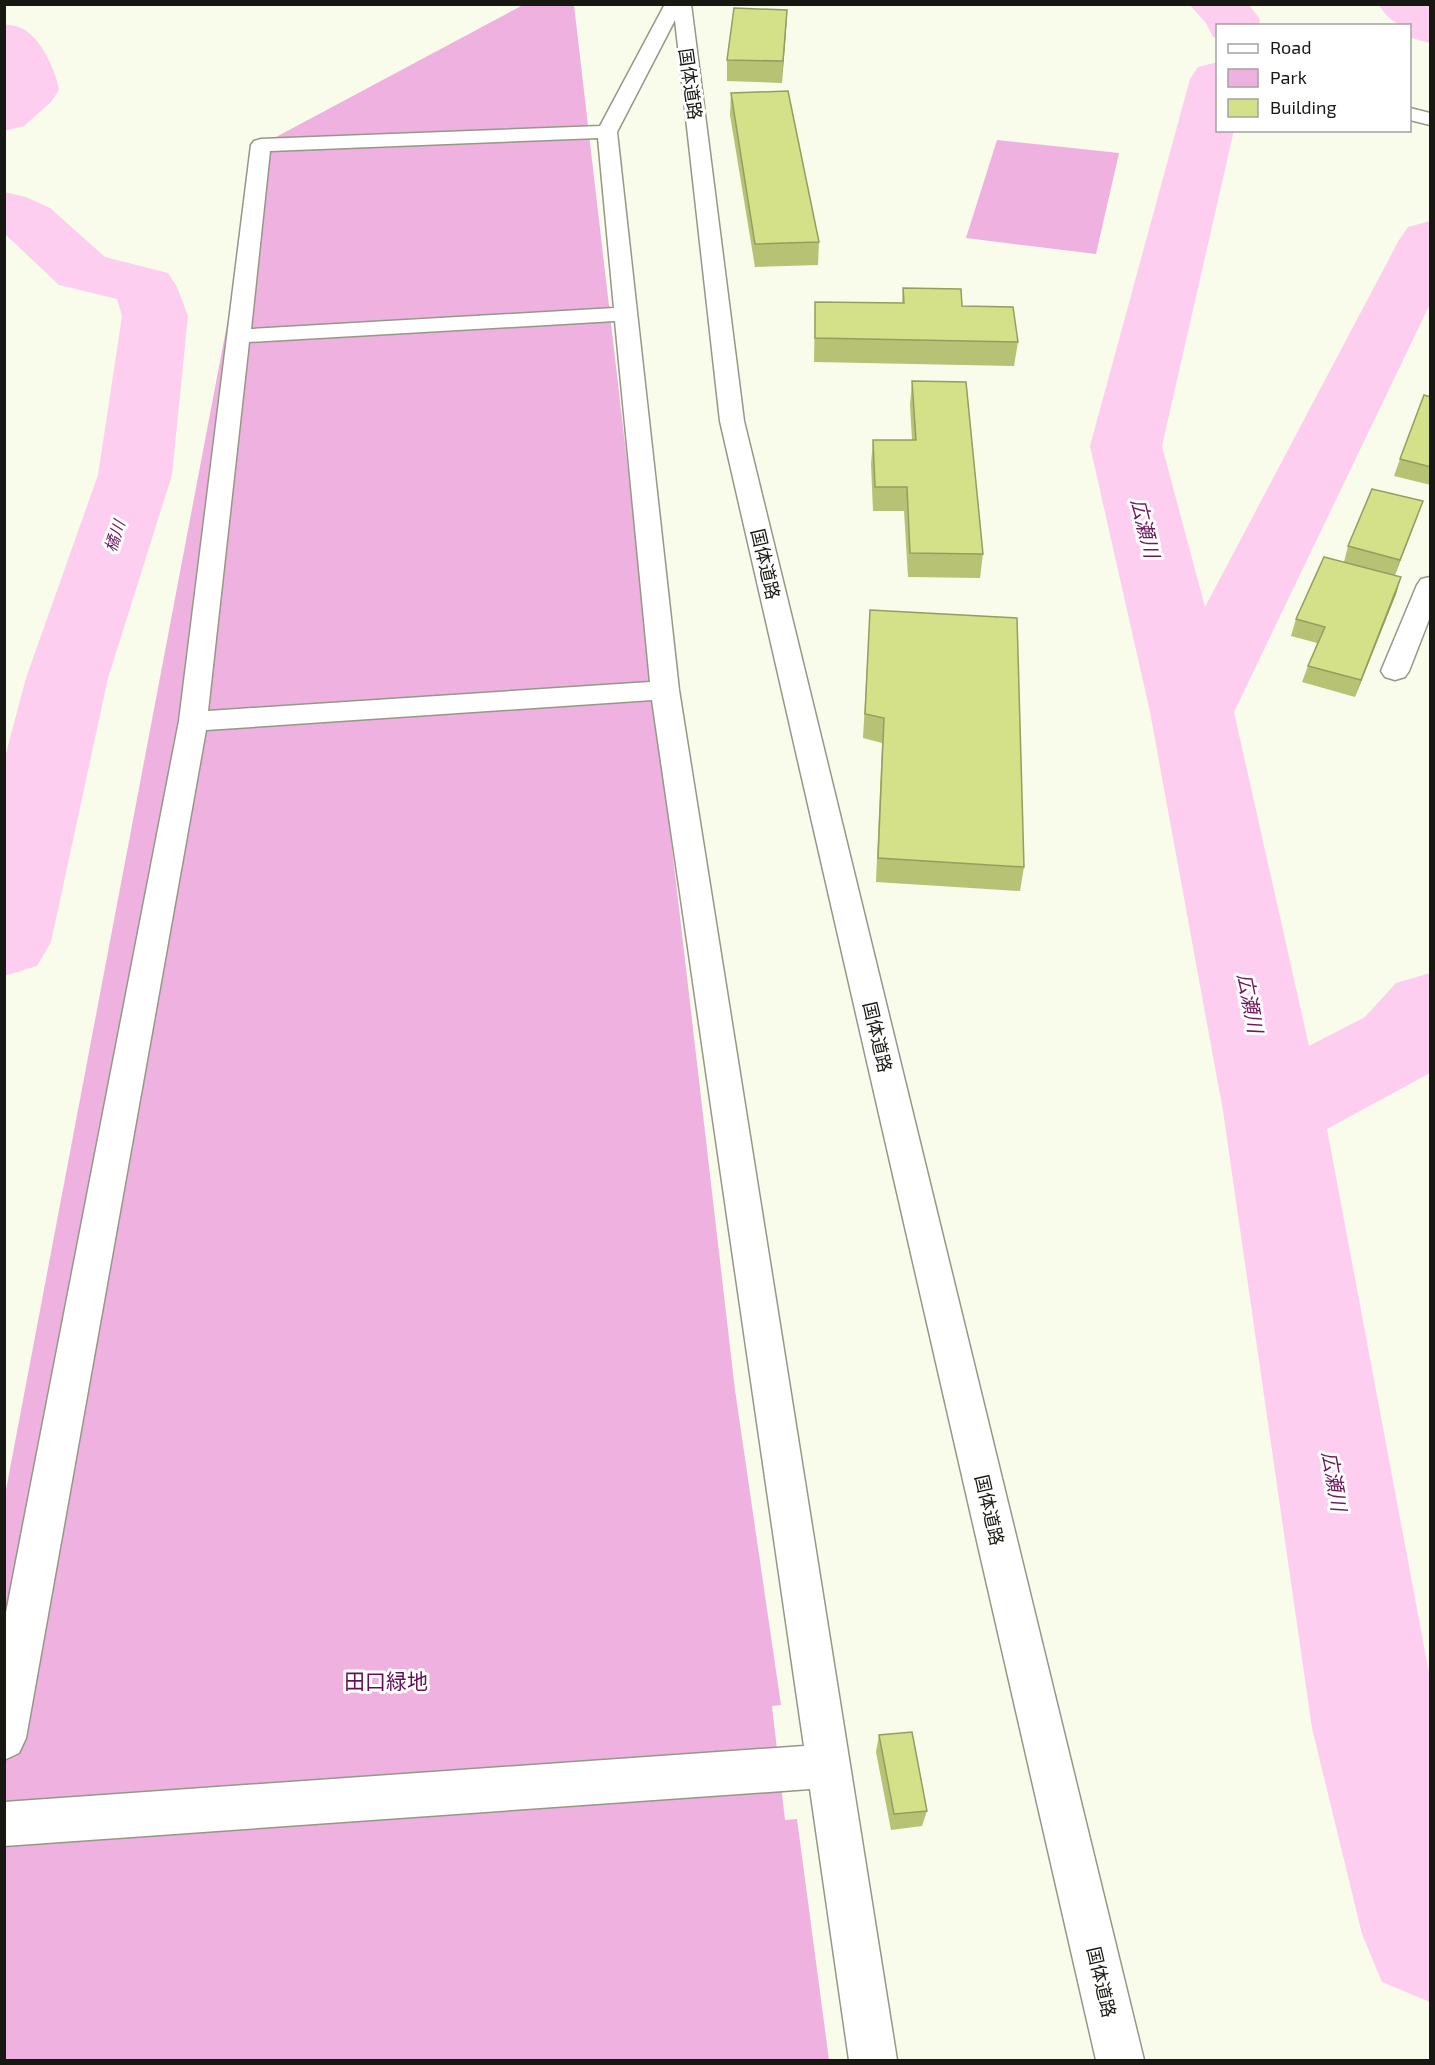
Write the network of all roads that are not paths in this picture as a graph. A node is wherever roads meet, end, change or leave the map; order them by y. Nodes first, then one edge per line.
1 (674, 4) edge
2 (681, 4) edge
3 (1411, 114) edge
4 (1431, 119) edge
5 (607, 132) junction
6 (627, 314) junction
7 (239, 336) junction
8 (1431, 585) edge
9 (1395, 671) dead end
10 (665, 690) junction
11 (193, 721) junction
12 (4, 1738) edge
13 (827, 1766) junction
14 (4, 1824) edge
15 (873, 2061) edge
16 (1120, 2061) edge

1 - 5 street
2 - 16 street, 国体道路
3 - 4 street
5 - 6 street
5 - 7 street
6 - 7 street
6 - 10 street
7 - 11 street
8 - 9 street
10 - 11 street
10 - 13 street
11 - 12 street
13 - 14 street
13 - 15 street

